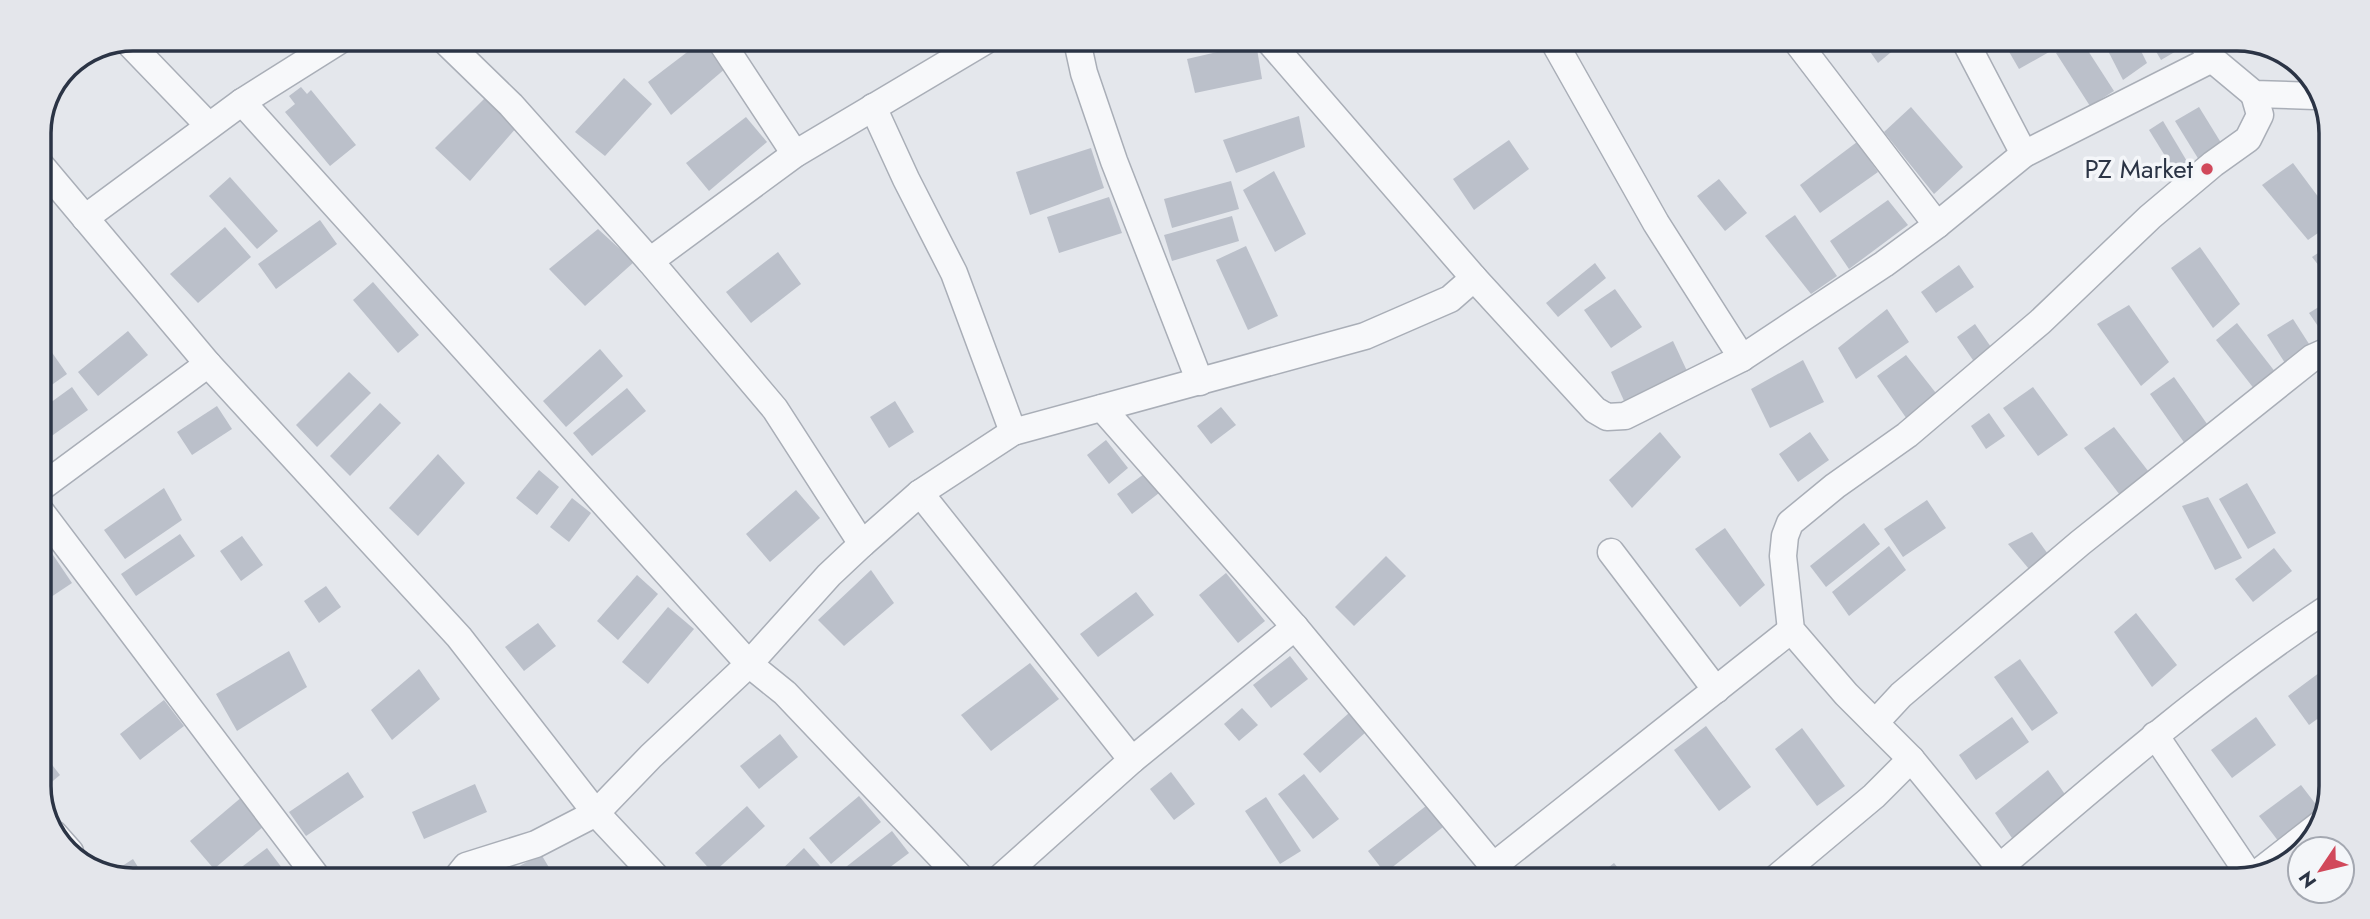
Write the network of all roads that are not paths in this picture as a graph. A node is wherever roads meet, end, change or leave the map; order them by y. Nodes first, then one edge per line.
1 (137, 51) edge
2 (323, 51) edge
3 (455, 51) edge
4 (727, 51) edge
5 (968, 51) edge
6 (1079, 51) edge
7 (1278, 51) edge
8 (1559, 51) edge
9 (1803, 51) edge
10 (1970, 51) edge
11 (2208, 51) edge
12 (2254, 94) junction
13 (2310, 96) edge
14 (242, 102) junction
15 (873, 107) junction
16 (209, 126) junction
17 (795, 154) junction
18 (2024, 154) junction
19 (51, 177) edge
20 (85, 218) junction
21 (1937, 225) junction
22 (650, 261) junction
23 (1474, 278) junction
24 (2319, 355) edge
25 (1742, 358) junction
26 (208, 364) junction
27 (1200, 382) junction
28 (1102, 408) junction
29 (1013, 432) junction
30 (51, 480) edge
31 (920, 492) junction
32 (51, 525) edge
33 (862, 544) junction
34 (1611, 552) dead end
35 (2319, 614) edge
36 (1295, 627) junction
37 (1791, 630) junction
38 (749, 664) junction
39 (1716, 690) junction
40 (1875, 723) junction
41 (2155, 734) junction
42 (1911, 760) junction
43 (1132, 761) junction
44 (596, 813) junction
45 (2294, 845) edge
46 (2276, 858) edge
47 (310, 868) edge
48 (463, 868) edge
49 (648, 868) edge
50 (951, 868) edge
51 (1010, 868) edge
52 (1494, 868) edge
53 (1504, 868) edge
54 (1788, 868) edge
55 (2001, 868) edge
56 (2010, 868) edge
57 (2245, 868) edge

1 - 16 street
2 - 14 street
3 - 22 street
4 - 17 street
5 - 15 street
6 - 27 street
7 - 23 street
8 - 25 street
9 - 21 street
10 - 18 street
11 - 12 street
11 - 18 street
12 - 13 street
12 - 37 street
14 - 16 street
14 - 38 street
15 - 17 street
15 - 29 street
16 - 20 street
17 - 22 street
18 - 21 street
19 - 20 street
20 - 26 street
21 - 25 street
22 - 33 street
23 - 25 street
23 - 27 street
24 - 40 street
26 - 30 street
26 - 44 street
27 - 28 street
28 - 29 street
28 - 36 street
29 - 31 street
31 - 33 street
31 - 43 street
32 - 47 street
33 - 38 street
34 - 39 street
35 - 41 street
36 - 43 street
36 - 52 street
37 - 39 street
37 - 40 street
38 - 44 street
38 - 50 street
39 - 53 street
40 - 42 street
41 - 56 street
41 - 57 street
42 - 54 street
42 - 55 street
43 - 51 street
44 - 48 street
44 - 49 street
45 - 46 street

